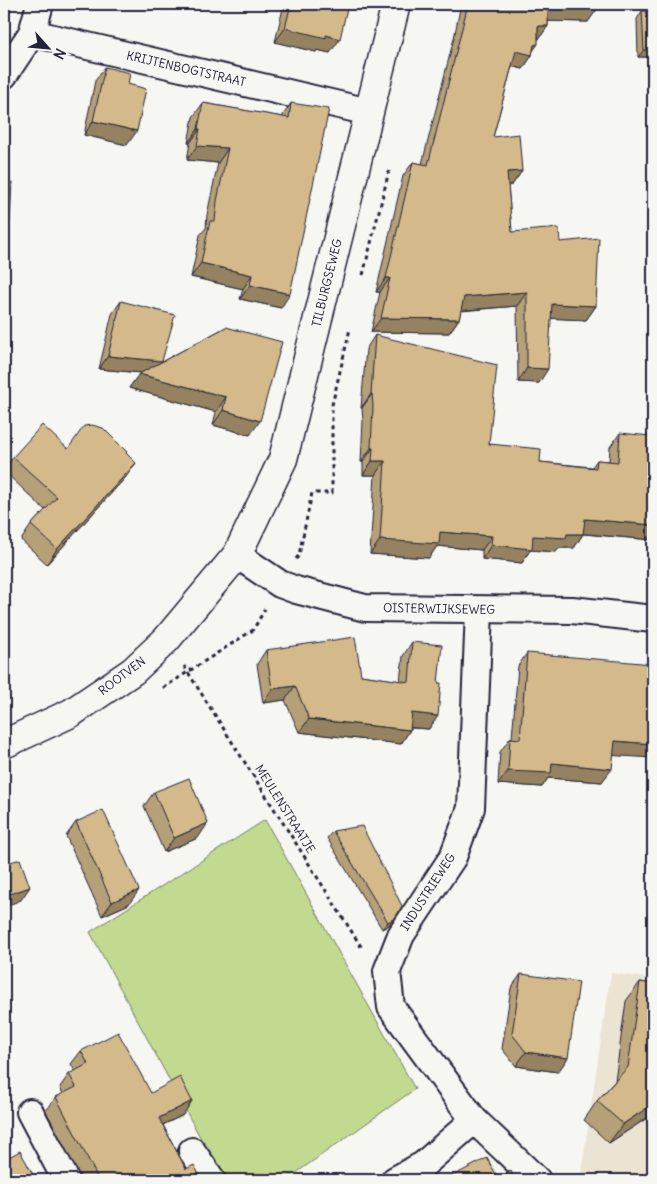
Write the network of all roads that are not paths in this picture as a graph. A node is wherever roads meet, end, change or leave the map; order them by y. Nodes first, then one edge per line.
1 (40, 4) edge
2 (396, 4) edge
3 (32, 33) junction
4 (4, 75) edge
5 (369, 112) junction
6 (237, 555) junction
7 (479, 610) junction
8 (653, 619) edge
9 (4, 744) edge
10 (30, 1112) dead end
11 (474, 1120) junction
12 (192, 1151) dead end
13 (66, 1180) edge
14 (212, 1180) edge
15 (396, 1180) edge
16 (537, 1180) edge

1 - 3 street
2 - 5 street, TILBURGSEWEG
3 - 4 street
3 - 5 street, KRIJTENBOGTSTRAAT
5 - 6 street, TILBURGSEWEG
6 - 7 street, OISTERWIJKSEWEG
6 - 9 street, ROOTVEN
7 - 8 street, OISTERWIJKSEWEG
7 - 11 street, INDUSTRIEWEG
10 - 13 street
11 - 15 street
11 - 16 street, INDUSTRIEWEG
12 - 14 street

